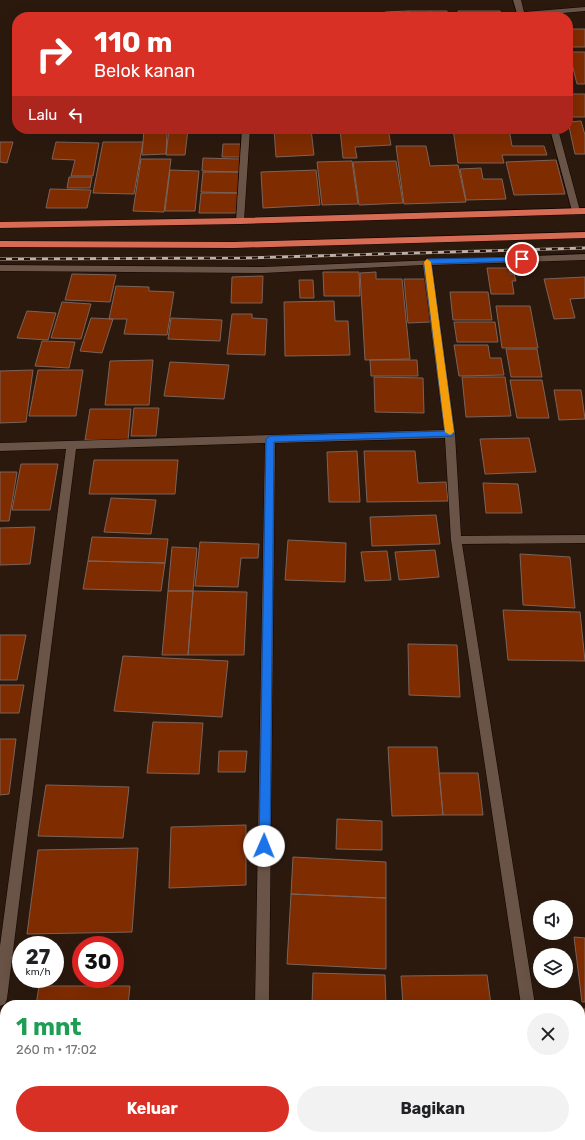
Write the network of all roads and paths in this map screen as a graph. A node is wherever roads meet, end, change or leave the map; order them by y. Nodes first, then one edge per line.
1 (517, 0) edge
2 (585, 9) edge
3 (520, 12) edge
4 (558, 12) edge
5 (246, 134) edge
6 (556, 134) edge
7 (581, 211) edge
8 (240, 220) junction
9 (0, 225) edge
10 (585, 235) edge
11 (0, 244) edge
12 (585, 257) edge
13 (427, 262) junction
14 (0, 268) edge
15 (450, 434) junction
16 (270, 439) junction
17 (72, 447) junction
18 (0, 448) edge
19 (585, 539) edge
20 (456, 540) junction
21 (0, 999) edge
22 (262, 1000) edge
23 (527, 1000) edge

1 - 3 street
2 - 4 street
5 - 8 street
6 - 7 street
7 - 8 highway
8 - 9 highway
10 - 11 highway
12 - 13 street
13 - 14 street
13 - 15 street
15 - 16 street
15 - 20 street
16 - 17 street
16 - 22 street
17 - 18 street
17 - 21 street
19 - 20 street
20 - 23 street

